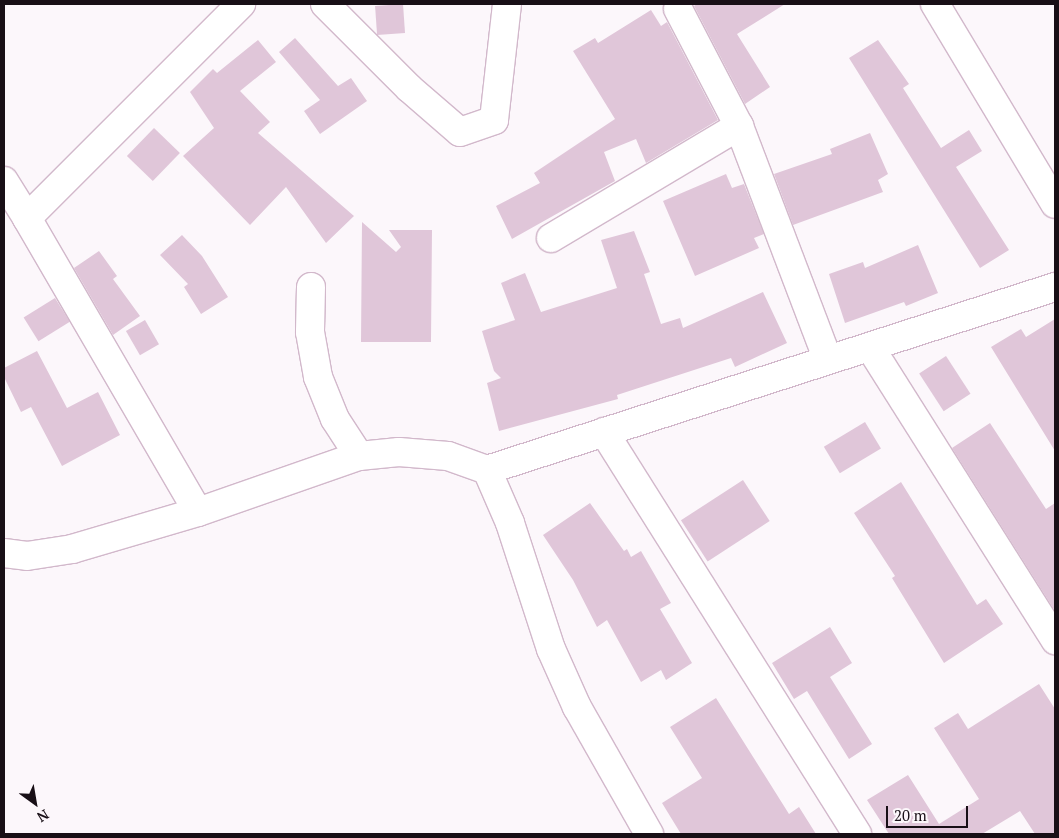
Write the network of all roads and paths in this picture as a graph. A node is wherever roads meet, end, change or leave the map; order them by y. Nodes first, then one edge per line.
1 (240, 4) edge
2 (325, 4) edge
3 (507, 4) edge
4 (936, 4) edge
5 (678, 9) dead end
6 (739, 126) junction
7 (4, 181) edge
8 (1055, 204) edge
9 (27, 218) junction
10 (552, 238) dead end
11 (311, 287) dead end
12 (1055, 287) edge
13 (870, 346) junction
14 (828, 360) junction
15 (604, 432) junction
16 (359, 456) junction
17 (487, 470) junction
18 (198, 512) junction
19 (4, 553) edge
20 (1055, 640) edge
21 (649, 834) edge
22 (857, 834) edge

1 - 9 street
2 - 3 street
4 - 8 street
5 - 6 street
6 - 10 street
6 - 14 street
7 - 9 street
9 - 18 street
11 - 16 street
12 - 13 street
13 - 14 street
13 - 20 street
14 - 15 street
15 - 17 street
15 - 22 street
16 - 17 street
16 - 18 street
17 - 21 street
18 - 19 street

